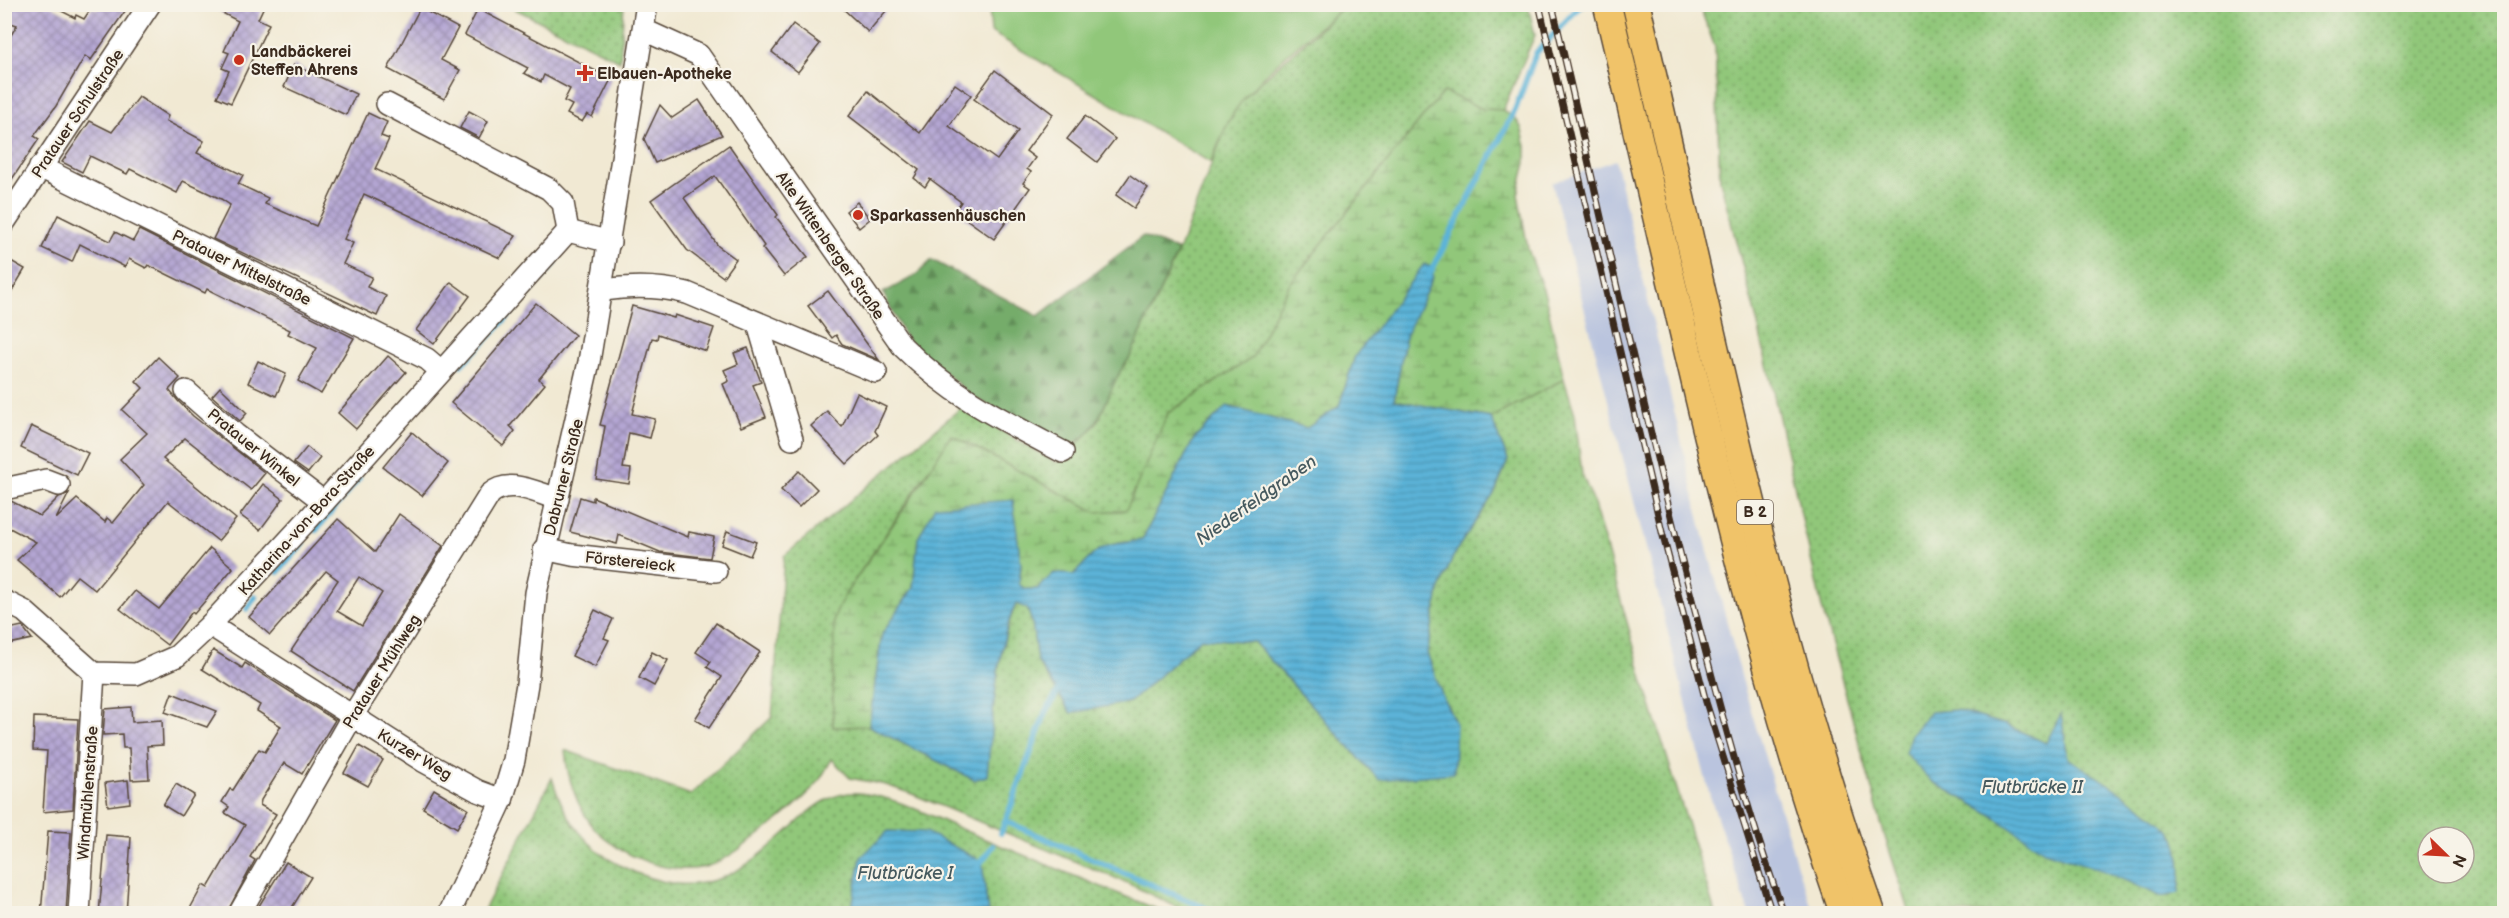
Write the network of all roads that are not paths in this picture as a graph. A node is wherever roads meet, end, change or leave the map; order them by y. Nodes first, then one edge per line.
1 (150, 4) edge
2 (646, 4) edge
3 (1607, 4) edge
4 (1636, 4) edge
5 (644, 30) junction
6 (387, 104) dead end
7 (40, 167) junction
8 (4, 223) edge
9 (568, 231) junction
10 (610, 242) junction
11 (603, 290) junction
12 (758, 324) junction
13 (441, 371) junction
14 (876, 372) dead end
15 (186, 392) dead end
16 (792, 439) dead end
17 (1063, 452) dead end
18 (59, 485) dead end
19 (4, 489) edge
20 (558, 499) junction
21 (324, 502) junction
22 (544, 549) junction
23 (716, 571) dead end
24 (4, 601) edge
25 (210, 625) junction
26 (94, 673) junction
27 (353, 715) junction
28 (502, 800) junction
29 (79, 914) edge
30 (239, 914) edge
31 (449, 914) edge
32 (1844, 914) edge
33 (1872, 914) edge

1 - 7 street, Pratauer Schulstraße
2 - 5 street
3 - 32 main road, B 2
4 - 33 main road, B 2
5 - 10 street, Dabruner Straße
5 - 17 street, Alte Wittenberger Straße
6 - 9 street
7 - 8 street, Pratauer Schulstraße
7 - 13 street, Pratauer Mittelstraße
9 - 10 street
9 - 13 street, Katharina-von-Bora-Straße
10 - 11 street, Dabruner Straße
11 - 12 street
11 - 20 street, Dabruner Straße
12 - 14 street
12 - 16 street
13 - 21 street, Katharina-von-Bora-Straße
15 - 21 street, Pratauer Winkel
18 - 19 street
20 - 22 street, Dabruner Straße
20 - 27 street, Pratauer Mühlweg
21 - 25 street, Katharina-von-Bora-Straße
22 - 23 street, Förstereieck
22 - 28 street, Dabruner Straße
24 - 26 street
25 - 26 street, Katharina-von-Bora-Straße
25 - 27 street, Kurzer Weg
26 - 29 street, Windmühlenstraße
27 - 28 street, Kurzer Weg
27 - 30 street, Pratauer Mühlweg
28 - 31 street, Dabruner Straße

